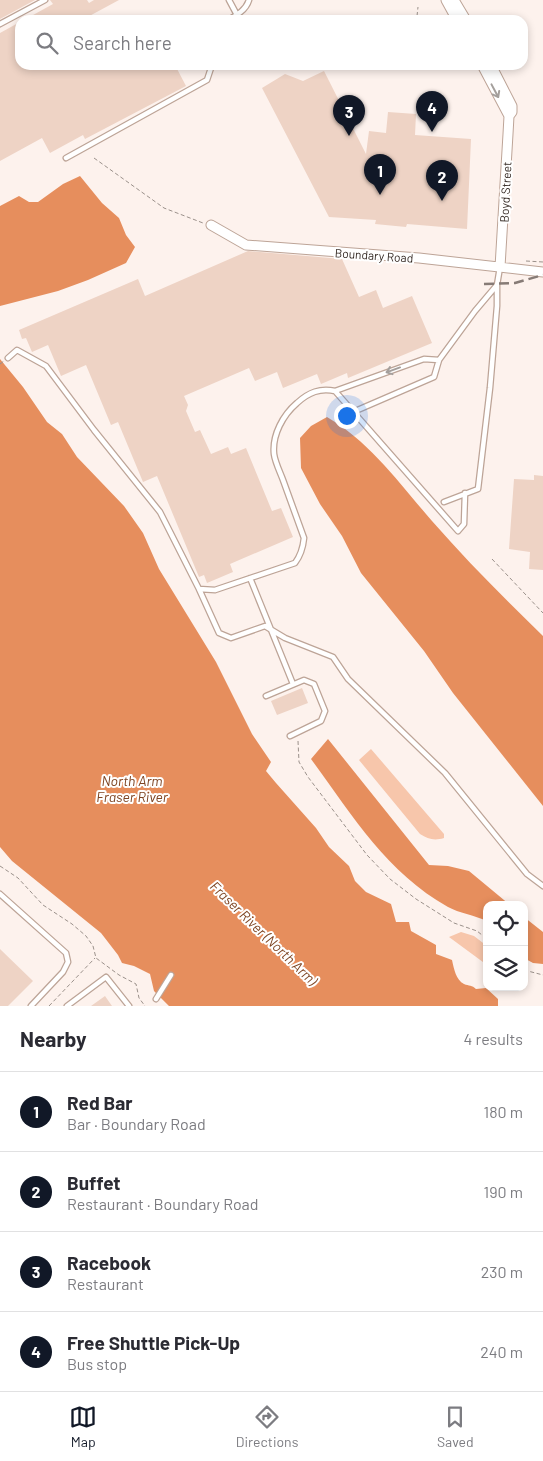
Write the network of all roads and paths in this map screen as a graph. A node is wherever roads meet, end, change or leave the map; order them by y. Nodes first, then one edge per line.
1 (45, 0) edge
2 (229, 0) edge
3 (249, 0) edge
4 (446, 0) edge
5 (454, 0) edge
6 (418, 7) dead end
7 (17, 15) edge
8 (237, 15) joint
9 (417, 15) edge
10 (454, 15) edge
11 (463, 15) edge
12 (15, 16) edge
13 (0, 24) edge
14 (211, 70) edge
15 (485, 70) edge
16 (494, 70) edge
17 (509, 116) junction
18 (66, 158) dead end
19 (94, 158) dead end
20 (210, 225) joint
21 (500, 267) junction
22 (543, 272) edge
23 (497, 285) junction
24 (8, 358) dead end
25 (439, 360) junction
26 (336, 391) junction
27 (353, 412) junction
28 (465, 494) junction
29 (444, 502) dead end
30 (492, 559) dead end
31 (250, 578) junction
32 (199, 589) junction
33 (543, 613) edge
34 (272, 630) junction
35 (293, 684) junction
36 (266, 696) dead end
37 (297, 733) junction
38 (290, 736) dead end
39 (0, 866) edge
40 (543, 886) edge
41 (0, 894) edge
42 (483, 936) edge
43 (96, 958) junction
44 (528, 971) edge
45 (171, 975) dead end
46 (543, 975) edge
47 (156, 999) dead end
48 (32, 1006) edge
49 (49, 1006) edge
50 (67, 1006) edge
51 (129, 1006) edge
52 (144, 1006) edge

1 - 7 lane
2 - 8 lane
3 - 8 lane
4 - 10 street
5 - 11 street
6 - 9 path
12 - 13 lane
14 - 18 lane
15 -> 17 street
16 - 17 street, Boyd Street
17 - 21 street, Boyd Street
19 - 20 path
20 - 21 street, Boundary Road
21 - 22 street, Boundary Road
21 - 23 lane
23 - 25 lane
23 - 28 lane
24 - 32 lane
25 -> 26 lane
25 - 27 lane
26 - 27 lane
26 - 31 lane
27 - 28 lane
28 - 29 lane
30 - 33 path
31 - 32 lane
31 - 34 lane
32 - 34 lane
34 - 35 lane
34 - 40 lane
35 - 36 lane
35 - 37 lane
37 - 38 lane
37 - 42 path
39 - 43 path
41 - 48 lane
43 - 49 path
43 - 52 path
44 - 46 path
45 - 47 lane
50 - 51 lane

